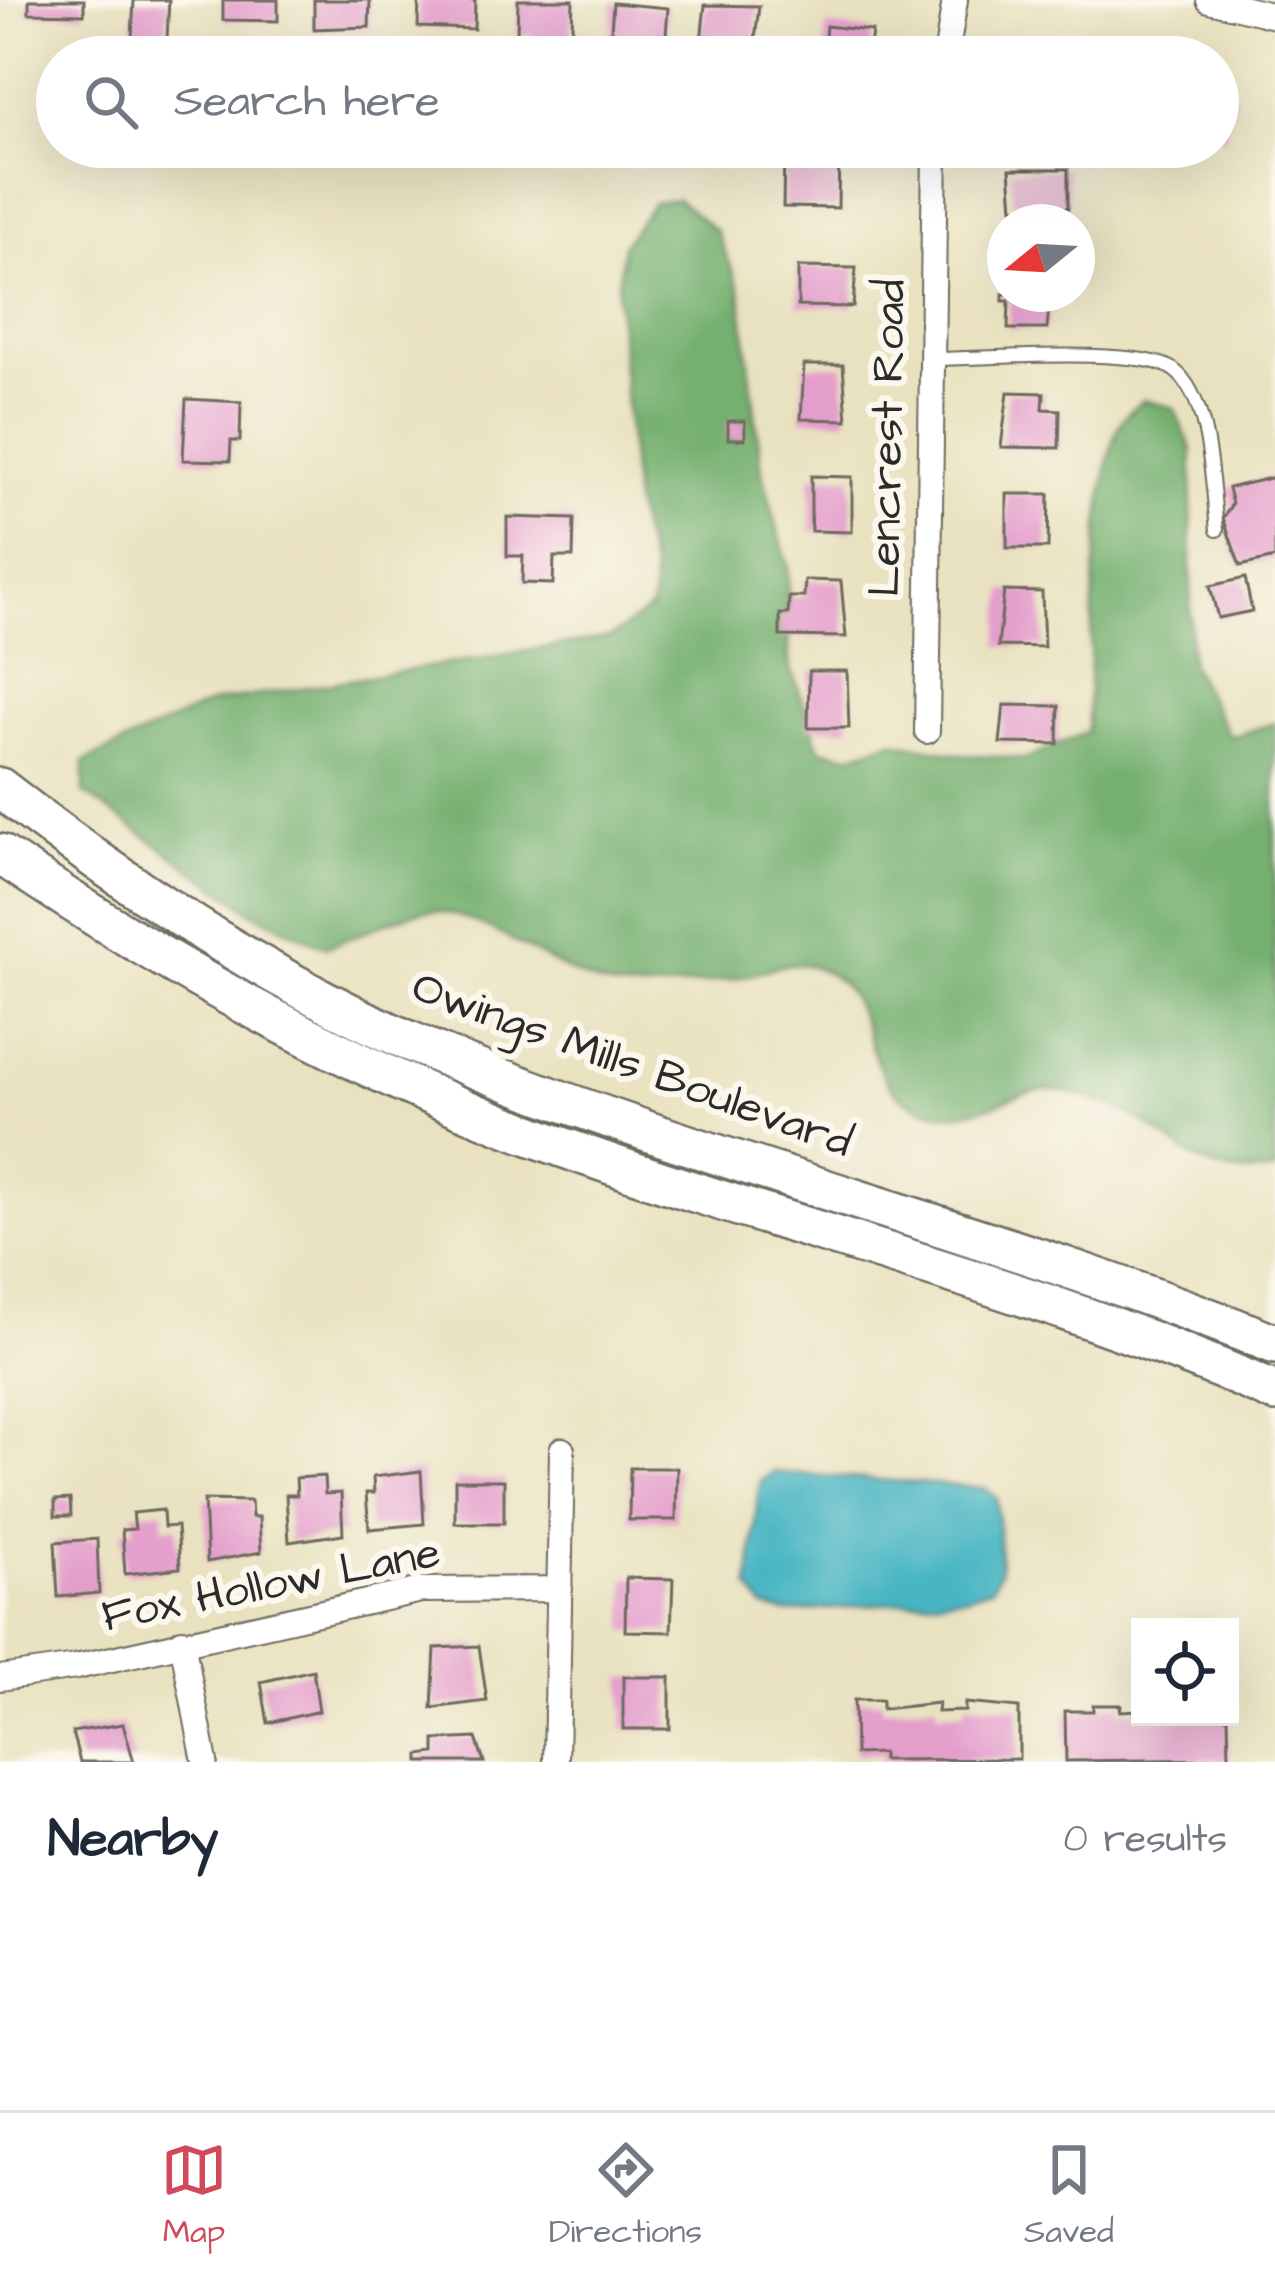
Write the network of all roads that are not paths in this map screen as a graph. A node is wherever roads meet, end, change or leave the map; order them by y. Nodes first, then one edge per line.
1 (955, 0) edge
2 (1209, 0) edge
3 (1275, 16) edge
4 (949, 36) edge
5 (935, 168) edge
6 (931, 359) junction
7 (1216, 530) dead end
8 (927, 730) dead end
9 (0, 788) edge
10 (7, 863) edge
11 (1275, 1344) edge
12 (1275, 1392) edge
13 (562, 1450) dead end
14 (560, 1589) junction
15 (182, 1641) junction
16 (0, 1678) edge
17 (206, 1762) edge
18 (556, 1762) edge

1 - 4 street
2 - 3 street
5 - 6 street, Lencrest Road
6 - 7 lane
6 - 8 street, Lencrest Road
9 - 11 main road, Owings Mills Boulevard
10 - 12 main road, Owings Mills Boulevard
13 - 14 street
14 - 15 street, Fox Hollow Lane
14 - 18 street
15 - 16 street, Fox Hollow Lane
15 - 17 street

